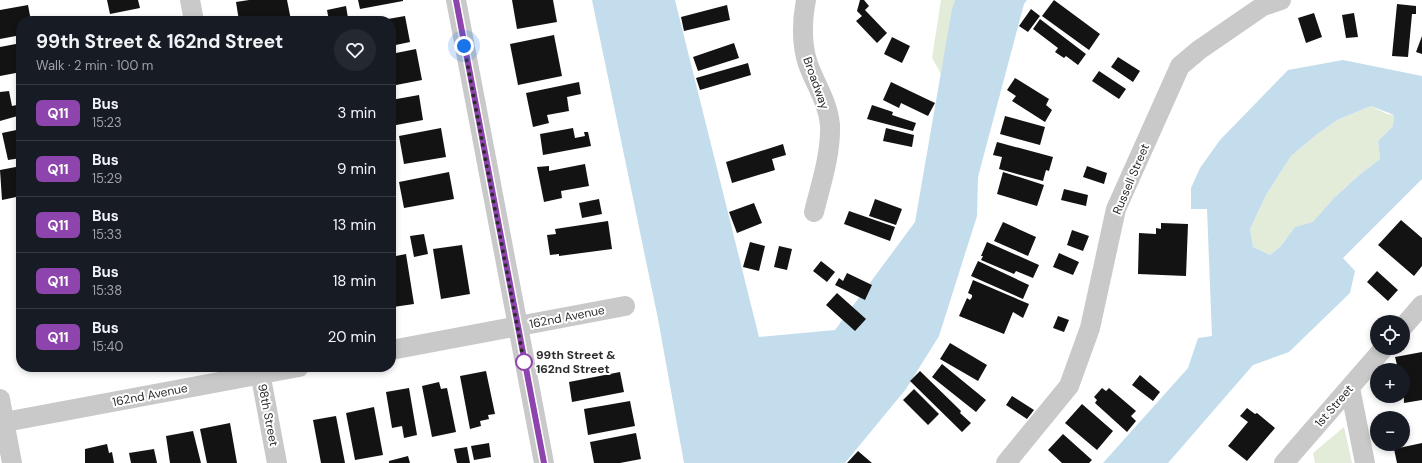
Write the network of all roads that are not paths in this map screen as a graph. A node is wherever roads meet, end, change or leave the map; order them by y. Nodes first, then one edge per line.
1 (190, 0) edge
2 (456, 0) edge
3 (806, 0) edge
4 (1282, 0) edge
5 (1262, 3) edge
6 (193, 16) edge
7 (814, 212) dead end
8 (1422, 305) edge
9 (625, 306) dead end
10 (1410, 319) edge
11 (518, 326) junction
12 (396, 349) edge
13 (1378, 355) edge
14 (255, 372) edge
15 (260, 372) edge
16 (1350, 388) junction
17 (0, 399) edge
18 (2, 423) edge
19 (12, 463) edge
20 (277, 463) edge
21 (544, 463) edge
22 (1006, 463) edge
23 (1284, 463) edge
24 (1365, 463) edge

1 - 6 street
2 - 11 street
3 - 7 street, Broadway
4 - 5 street, Russell Street
5 - 22 street, Russell Street
8 - 10 street
9 - 11 street, 162nd Avenue
11 - 12 street, 162nd Avenue
11 - 21 street
13 - 16 street, 1st Street
14 - 18 street, 162nd Avenue
15 - 20 street, 98th Street
16 - 23 street, 1st Street
16 - 24 street
17 - 18 street
18 - 19 street

